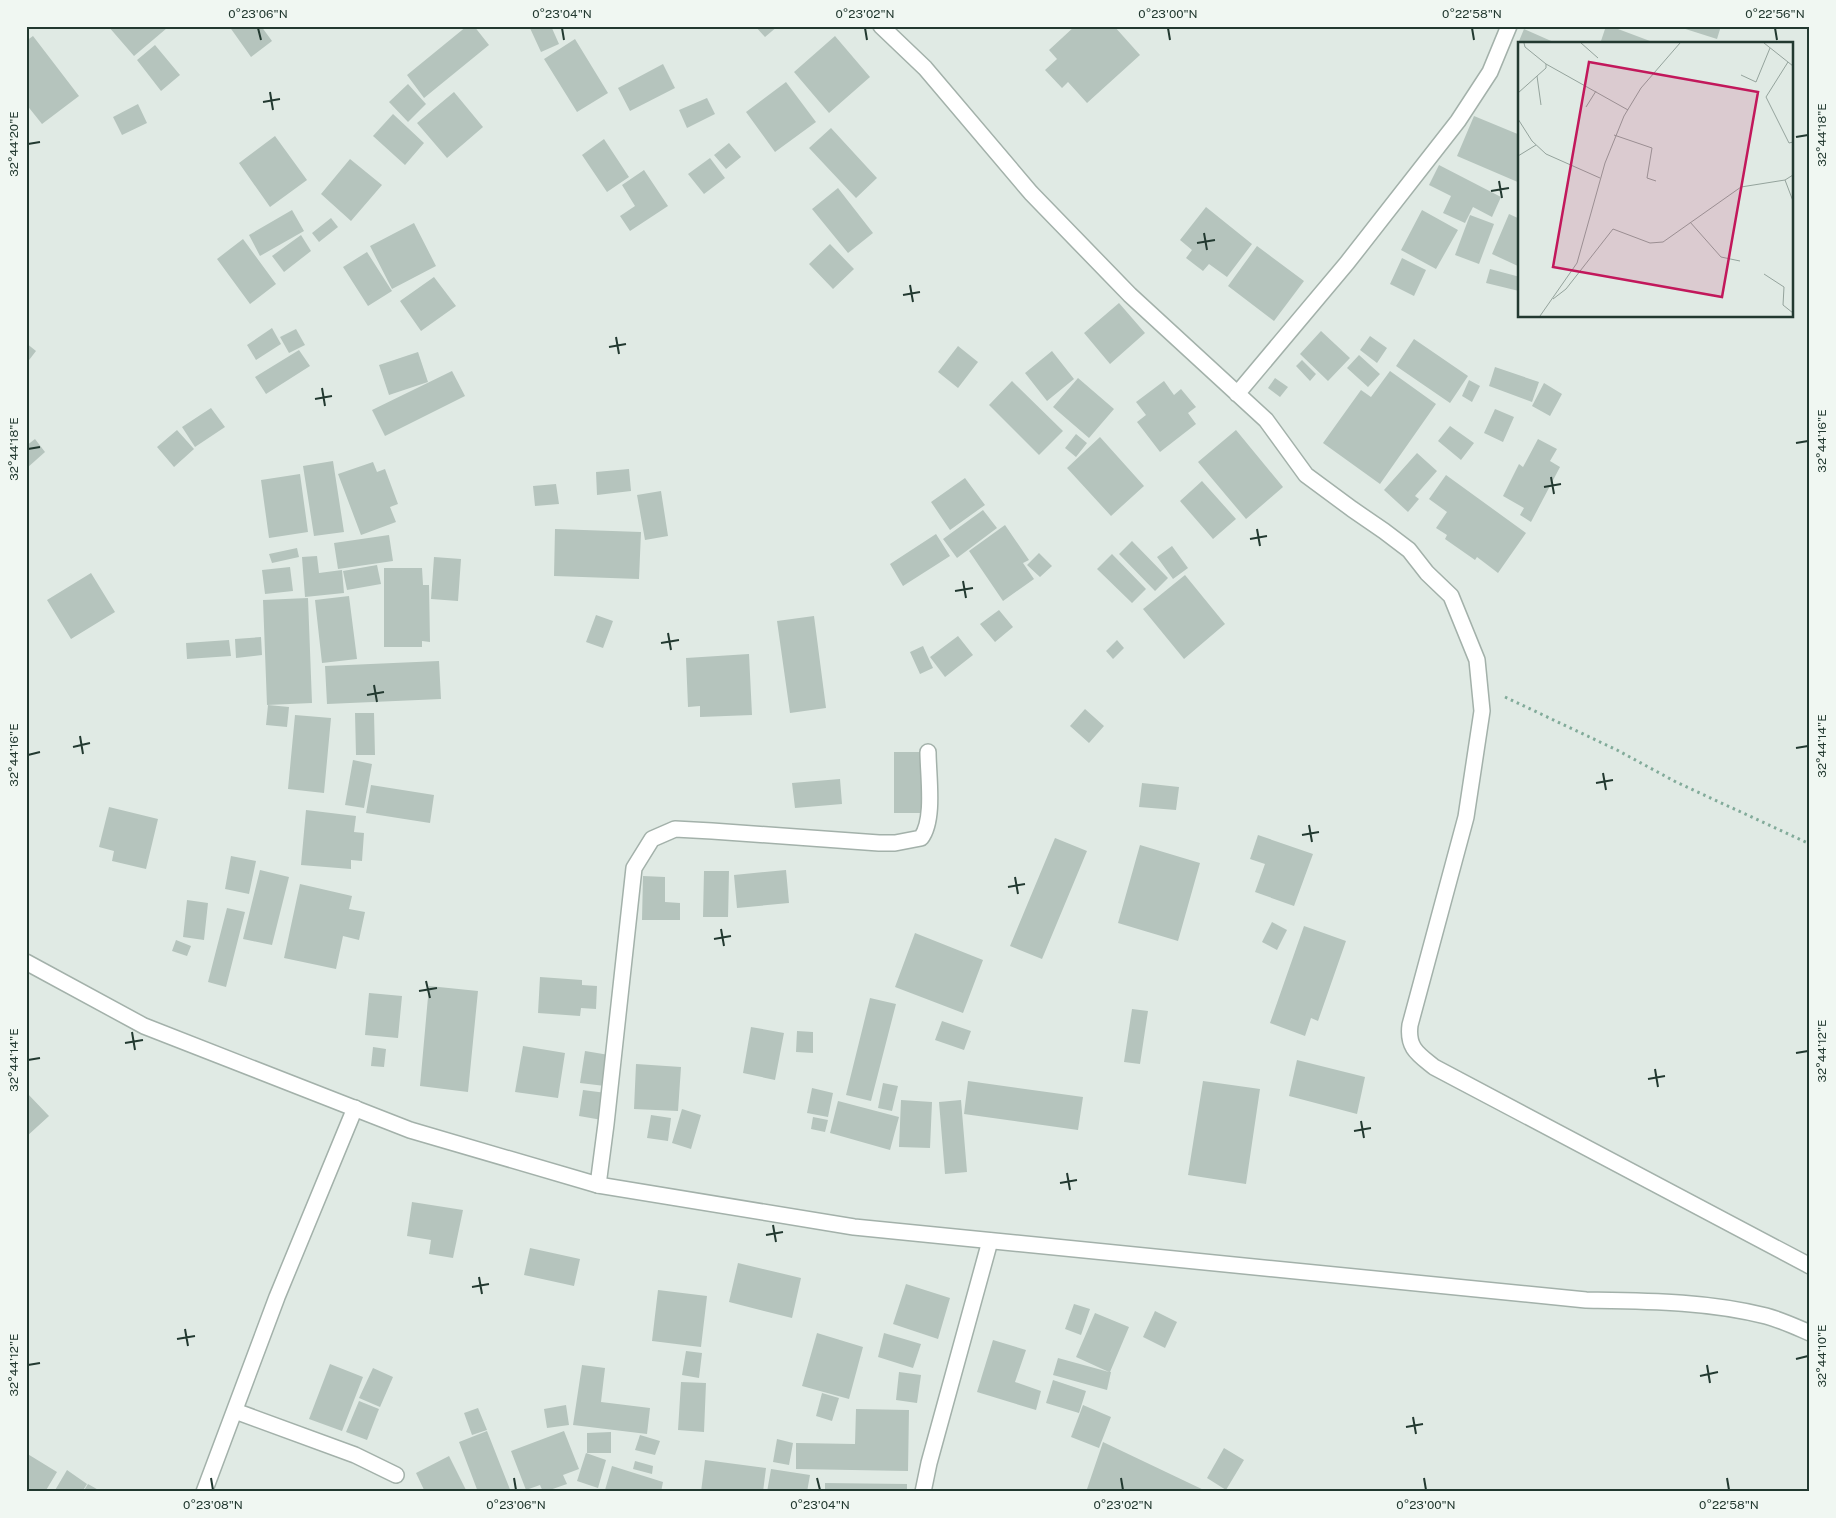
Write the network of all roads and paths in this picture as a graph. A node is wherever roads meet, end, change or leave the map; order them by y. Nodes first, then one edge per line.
1 (881, 26) edge
2 (1509, 26) edge
3 (1237, 394) junction
4 (1479, 685) junction
5 (928, 752) dead end
6 (1810, 844) edge
7 (26, 962) edge
8 (355, 1108) junction
9 (598, 1185) junction
10 (990, 1241) junction
11 (1810, 1266) edge
12 (1810, 1333) edge
13 (235, 1411) junction
14 (396, 1475) dead end
15 (204, 1492) edge
16 (923, 1492) edge

1 - 3 street
2 - 3 street
3 - 4 street
4 - 6 path
4 - 11 street
5 - 9 street
7 - 8 street
8 - 9 street
8 - 13 street
9 - 10 street
10 - 12 street
10 - 16 street
13 - 14 street
13 - 15 street

